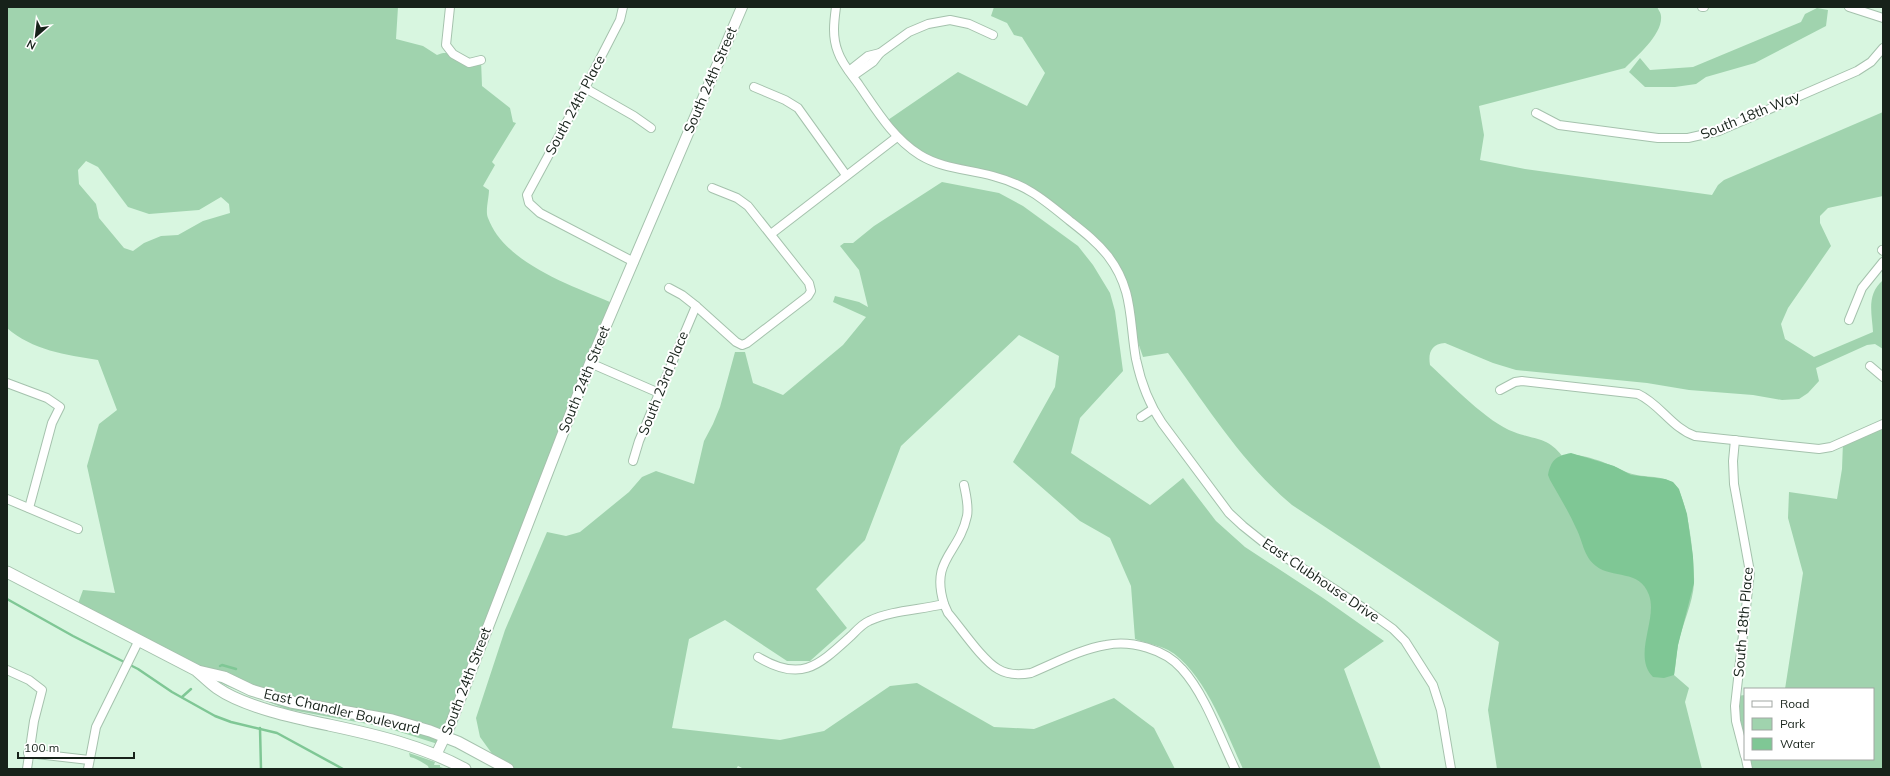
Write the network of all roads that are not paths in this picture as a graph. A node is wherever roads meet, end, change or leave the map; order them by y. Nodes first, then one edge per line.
1 (450, 7) edge
2 (623, 7) edge
3 (742, 7) edge
4 (836, 7) edge
5 (1849, 7) edge
6 (1883, 18) edge
7 (993, 36) dead end
8 (1883, 48) edge
9 (481, 60) dead end
10 (851, 74) junction
11 (754, 87) dead end
12 (585, 88) junction
13 (1536, 113) dead end
14 (651, 128) dead end
15 (897, 137) junction
16 (846, 175) junction
17 (712, 188) dead end
18 (772, 234) junction
19 (634, 262) junction
20 (1883, 262) edge
21 (669, 288) dead end
22 (696, 306) junction
23 (1849, 320) dead end
24 (590, 363) junction
25 (1870, 366) dead end
26 (1883, 377) edge
27 (7, 383) edge
28 (1500, 390) dead end
29 (659, 393) junction
30 (1153, 409) junction
31 (1140, 417) dead end
32 (1883, 424) edge
33 (1735, 440) junction
34 (633, 461) dead end
35 (964, 485) dead end
36 (7, 499) edge
37 (29, 508) junction
38 (78, 529) dead end
39 (7, 572) edge
40 (944, 604) junction
41 (139, 640) junction
42 (758, 657) dead end
43 (7, 670) edge
44 (196, 670) junction
45 (444, 738) junction
46 (28, 753) junction
47 (1744, 754) edge
48 (436, 755) junction
49 (89, 760) junction
50 (27, 769) edge
51 (88, 769) edge
52 (465, 769) edge
53 (508, 769) edge
54 (1234, 769) edge
55 (1451, 769) edge

1 - 9 street
2 - 12 street, South 24th Place
3 - 19 street, South 24th Street
4 - 10 street, East Clubhouse Drive
5 - 6 street
7 - 10 street
8 - 13 street, South 18th Way
10 - 15 street, East Clubhouse Drive
11 - 16 street
12 - 14 street
12 - 19 street, South 24th Place
15 - 16 street
15 - 30 street, East Clubhouse Drive
16 - 18 street
17 - 18 street
18 - 22 street
19 - 24 street, South 24th Street
20 - 23 street
21 - 22 street
22 - 29 street, South 23rd Place
24 - 29 street
24 - 45 street, South 24th Street
25 - 26 street
27 - 37 street
28 - 33 street
29 - 34 street, South 23rd Place
30 - 31 street
30 - 55 street, East Clubhouse Drive
32 - 33 street
33 - 47 street, South 18th Place
35 - 40 street
36 - 37 street
37 - 38 street
39 - 41 main road, East Chandler Boulevard
40 - 42 street
40 - 54 street
41 - 44 main road, East Chandler Boulevard
41 - 49 street
43 - 46 street
44 - 45 main road, East Chandler Boulevard
44 - 48 main road, East Chandler Boulevard
45 - 48 street, South 24th Street
45 - 53 main road, East Chandler Boulevard
46 - 49 street
46 - 50 street
48 - 52 main road, East Chandler Boulevard
49 - 51 street

